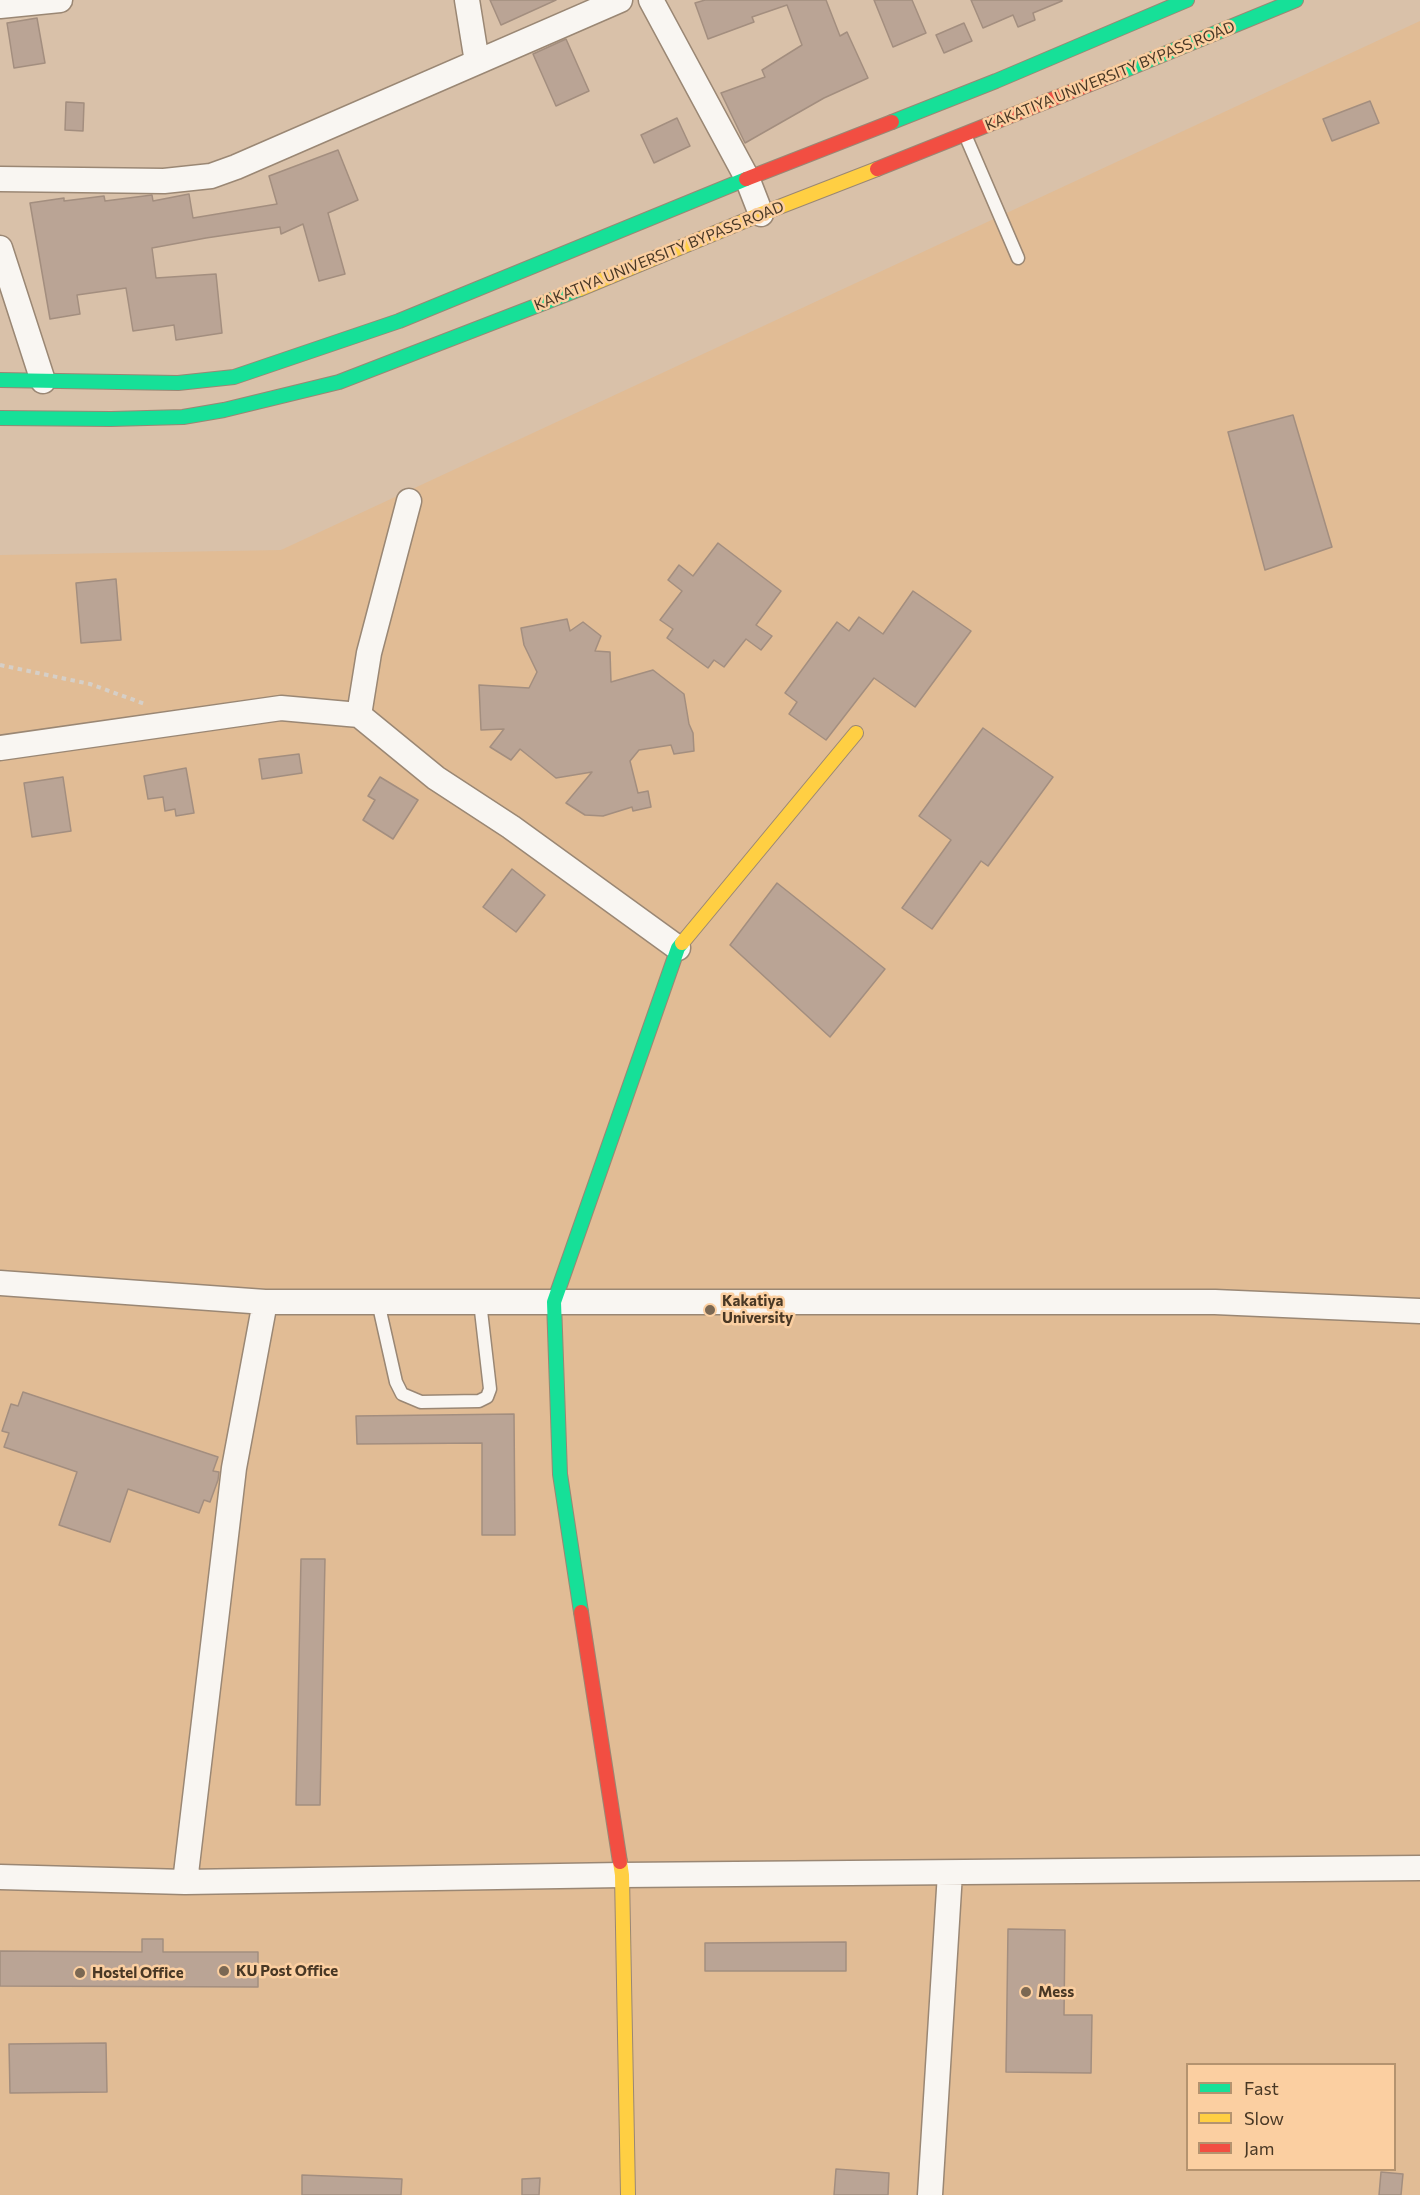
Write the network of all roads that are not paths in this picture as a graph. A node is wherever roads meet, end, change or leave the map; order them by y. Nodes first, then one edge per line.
1 (60, 0) edge
2 (467, 0) edge
3 (620, 0) edge
4 (1187, 0) edge
5 (1296, 0) edge
6 (660, 2) edge
7 (0, 6) edge
8 (477, 62) junction
9 (966, 135) junction
10 (747, 178) junction
11 (0, 179) edge
12 (761, 214) junction
13 (0, 248) edge
14 (1018, 258) dead end
15 (0, 380) edge
16 (42, 381) junction
17 (0, 418) edge
18 (409, 501) dead end
19 (359, 715) junction
20 (856, 733) dead end
21 (0, 748) edge
22 (678, 948) junction
23 (0, 1283) edge
24 (265, 1302) junction
25 (378, 1302) junction
26 (480, 1302) junction
27 (554, 1302) junction
28 (1420, 1311) edge
29 (1420, 1868) edge
30 (950, 1873) junction
31 (622, 1875) junction
32 (0, 1877) edge
33 (185, 1882) junction
34 (628, 2195) edge
35 (930, 2195) edge

1 - 7 street
2 - 8 street
3 - 8 street
4 - 10 main road
5 - 9 main road, KAKATIYA UNIVERSITY BYPASS ROAD
6 - 10 street
8 - 11 street
9 - 12 main road, KAKATIYA UNIVERSITY BYPASS ROAD
9 - 14 lane
10 - 12 street
10 - 16 main road
12 - 17 main road, KAKATIYA UNIVERSITY BYPASS ROAD
13 - 16 street
15 - 16 main road
18 - 19 street
19 - 21 street
19 - 22 street
20 - 22 main road
22 - 27 main road
23 - 24 street
24 - 25 street
24 - 33 street
25 - 26 street
25 - 26 lane
26 - 27 street
27 - 28 street
27 - 31 main road
29 - 30 street
30 - 31 street
30 - 35 street
31 - 33 street
31 - 34 main road
32 - 33 street

